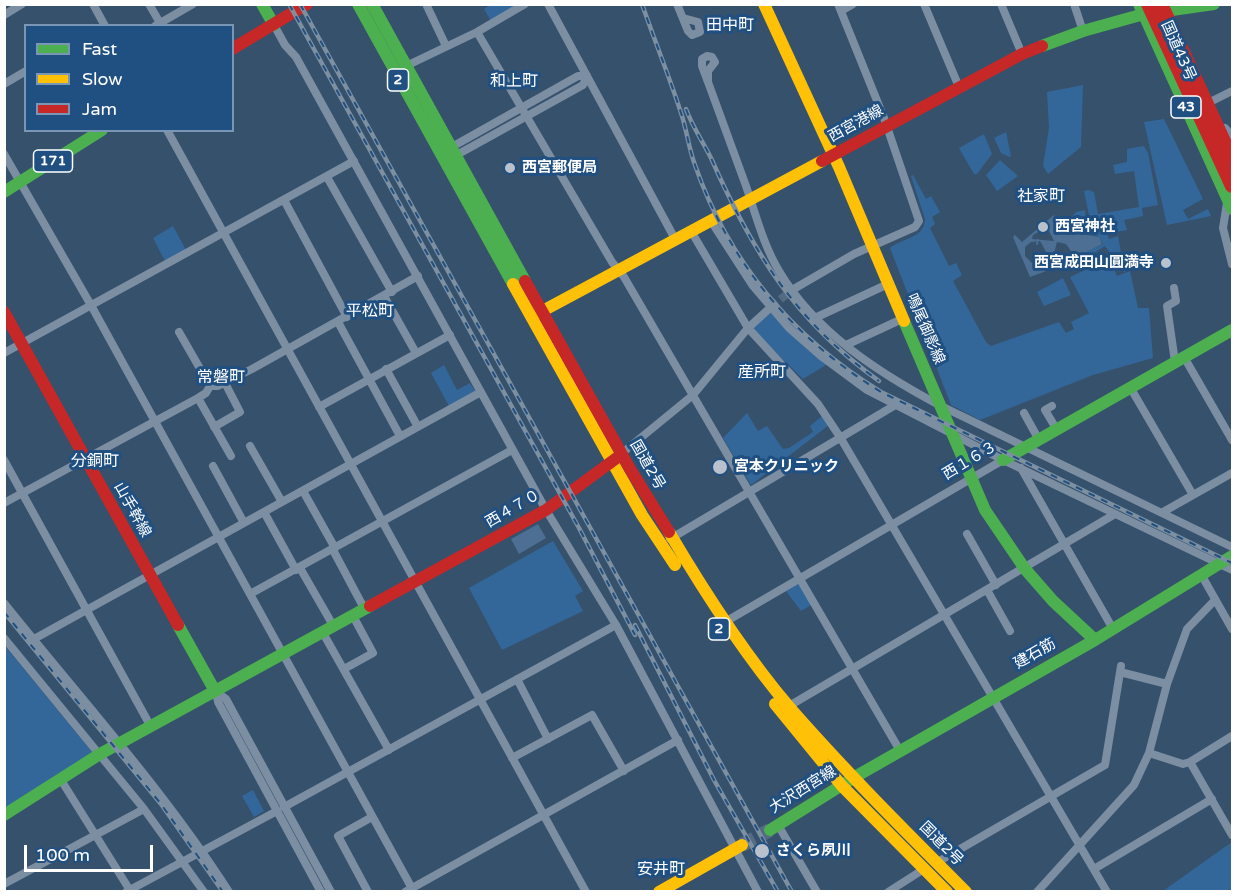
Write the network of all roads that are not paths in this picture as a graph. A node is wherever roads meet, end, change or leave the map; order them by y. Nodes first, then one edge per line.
1 (22, 4) edge
2 (93, 4) edge
3 (149, 4) edge
4 (262, 4) edge
5 (307, 4) edge
6 (358, 4) edge
7 (372, 4) edge
8 (426, 4) edge
9 (525, 4) edge
10 (548, 4) edge
11 (677, 4) edge
12 (764, 4) edge
13 (853, 4) edge
14 (924, 4) edge
15 (1001, 4) edge
16 (1074, 4) edge
17 (1214, 4) edge
18 (190, 5) edge
19 (1167, 7) edge
20 (839, 8) edge
21 (1144, 8) edge
22 (4, 15) edge
23 (683, 18) dead end
24 (104, 24) edge
25 (157, 24) edge
26 (274, 25) junction
27 (1083, 31) junction
28 (477, 32) junction
29 (446, 46) junction
30 (234, 48) edge
31 (1022, 54) junction
32 (406, 66) junction
33 (24, 72) edge
34 (587, 76) junction
35 (708, 82) dead end
36 (4, 84) edge
37 (959, 87) junction
38 (1233, 91) edge
39 (1212, 101) junction
40 (525, 111) junction
41 (886, 126) junction
42 (99, 132) edge
43 (168, 132) edge
44 (1229, 132) edge
45 (1233, 145) edge
46 (4, 154) edge
47 (448, 154) junction
48 (833, 155) junction
49 (1233, 159) edge
50 (354, 161) junction
51 (327, 177) junction
52 (20, 181) junction
53 (1233, 186) edge
54 (4, 192) edge
55 (284, 200) junction
56 (749, 200) junction
57 (1231, 211) edge
58 (711, 221) junction
59 (690, 231) junction
60 (223, 233) junction
61 (675, 239) junction
62 (872, 246) junction
63 (1231, 257) edge
64 (618, 270) junction
65 (418, 276) junction
66 (888, 284) junction
67 (1174, 288) dead end
68 (792, 290) junction
69 (388, 294) junction
70 (92, 306) junction
71 (771, 307) junction
72 (4, 312) edge
73 (537, 314) junction
74 (347, 317) junction
75 (817, 317) junction
76 (903, 319) junction
77 (338, 322) junction
78 (747, 328) junction
79 (1233, 330) edge
80 (179, 332) dead end
81 (450, 335) junction
82 (22, 343) junction
83 (846, 345) junction
84 (287, 349) junction
85 (4, 353) edge
86 (416, 353) junction
87 (1180, 360) junction
88 (386, 369) junction
89 (370, 379) junction
90 (225, 383) junction
91 (210, 386) junction
92 (1130, 387) junction
93 (481, 392) junction
94 (693, 395) junction
95 (198, 398) junction
96 (897, 404) junction
97 (939, 405) junction
98 (1052, 406) dead end
99 (319, 407) junction
100 (1024, 413) dead end
101 (155, 421) junction
102 (418, 426) junction
103 (214, 427) junction
104 (1057, 430) junction
105 (952, 433) junction
106 (400, 436) junction
107 (840, 437) junction
108 (1039, 440) junction
109 (1233, 440) edge
110 (250, 446) dead end
111 (1024, 448) junction
112 (512, 450) junction
113 (231, 456) dead end
114 (617, 458) junction
115 (86, 459) junction
116 (4, 460) edge
117 (1003, 460) junction
118 (351, 464) junction
119 (213, 466) dead end
120 (1021, 468) junction
121 (1233, 473) edge
122 (970, 480) junction
123 (303, 490) junction
124 (22, 493) junction
125 (749, 493) junction
126 (1193, 495) junction
127 (282, 502) junction
128 (4, 503) edge
129 (546, 510) junction
130 (264, 512) junction
131 (1163, 512) junction
132 (1115, 514) junction
133 (383, 522) junction
134 (244, 523) junction
135 (892, 525) junction
136 (967, 534) dead end
137 (218, 537) junction
138 (670, 538) junction
139 (1064, 545) junction
140 (1233, 547) edge
141 (334, 549) junction
142 (1229, 563) edge
143 (1024, 568) junction
144 (298, 569) junction
145 (150, 575) junction
146 (1202, 576) junction
147 (800, 578) junction
148 (415, 582) junction
149 (996, 585) junction
150 (987, 590) junction
151 (250, 594) junction
152 (1215, 600) junction
153 (4, 603) edge
154 (87, 610) junction
155 (359, 613) junction
156 (945, 613) junction
157 (725, 622) junction
158 (616, 625) junction
159 (1113, 629) junction
160 (1233, 629) edge
161 (329, 630) junction
162 (1010, 631) dead end
163 (4, 638) edge
164 (34, 639) junction
165 (1095, 640) junction
166 (283, 654) junction
167 (854, 667) junction
168 (344, 669) junction
169 (517, 679) junction
170 (1167, 684) junction
171 (215, 692) junction
172 (994, 697) junction
173 (481, 699) junction
174 (789, 706) junction
175 (151, 727) junction
176 (1233, 736) edge
177 (548, 739) junction
178 (678, 740) junction
179 (120, 744) junction
180 (899, 749) junction
181 (389, 750) junction
182 (1149, 753) junction
183 (100, 754) junction
184 (512, 758) junction
185 (1190, 762) junction
186 (624, 771) junction
187 (347, 772) junction
188 (61, 780) junction
189 (848, 782) junction
190 (1050, 796) junction
191 (1212, 799) junction
192 (144, 809) junction
193 (280, 809) junction
194 (4, 815) edge
195 (544, 816) junction
196 (372, 817) junction
197 (774, 827) joint
198 (95, 834) junction
199 (1233, 835) edge
200 (1080, 846) junction
201 (738, 847) junction
202 (202, 849) junction
203 (183, 862) junction
204 (930, 866) junction
205 (1094, 869) junction
206 (4, 884) edge
207 (410, 890) edge
208 (129, 891) edge
209 (204, 891) edge
210 (229, 891) edge
211 (321, 891) edge
212 (331, 891) edge
213 (368, 891) edge
214 (586, 891) edge
215 (659, 891) edge
216 (759, 891) edge
217 (817, 891) edge
218 (888, 891) edge
219 (947, 891) edge
220 (966, 891) edge
221 (1037, 891) edge
222 (1107, 891) edge

1 - 22 street
2 - 24 street
3 - 25 street
4 - 26 main road
5 - 26 main road
6 - 47 main road, 国道2号 / 2
7 - 32 main road, 国道2号 / 2
8 - 29 street
9 - 28 street
10 - 34 street
11 - 23 street
12 - 48 main road, 鳴尾御影線
13 - 20 street
14 - 37 street
15 - 31 street
16 - 27 street
17 - 19 main road, 西宮港線
18 - 25 street
19 - 21 main road, 西宮港線
19 - 39 main road, 国道43号 / 43
19 - 49 main road, bridge
20 - 41 street
21 - 27 main road, 西宮港線
21 - 53 main road, bridge
21 - 57 main road, 国道43号 / 43
26 - 30 main road
26 - 50 street
27 - 31 main road, 西宮港線
28 - 29 street
28 - 40 street
29 - 32 street
31 - 37 main road, 西宮港線
32 - 47 main road, 国道2号 / 2
33 - 36 street
34 - 40 street
34 - 61 street
35 - 56 street
37 - 41 main road, 西宮港線
38 - 39 street
39 - 44 main road, 国道43号 / 43
40 - 47 street
40 - 64 street
41 - 48 main road, 西宮港線
41 - 62 street
42 - 52 main road, 171
43 - 60 street
44 - 45 main road, 国道43号 / 43
46 - 52 street
47 - 73 main road, 国道2号 / 2
48 - 56 main road, 西宮港線
48 - 62 main road, 鳴尾御影線
50 - 51 street
50 - 65 street
51 - 55 street
51 - 69 street
52 - 54 main road, 171
52 - 70 street
55 - 60 street
55 - 74 street
56 - 58 main road, 西宮港線
56 - 68 street
57 - 63 street
58 - 59 main road, 西宮港線
58 - 71 street
59 - 61 main road, 西宮港線
59 - 78 street
60 - 70 street
60 - 84 street
61 - 64 main road, 西宮港線
62 - 66 main road, 鳴尾御影線
62 - 68 street
64 - 73 main road, 西宮港線
64 - 94 street
65 - 69 street
65 - 81 street
66 - 75 street
66 - 76 main road, 鳴尾御影線
67 - 87 street
68 - 75 street
69 - 74 street
69 - 86 street
70 - 82 street
70 - 101 street
71 - 78 street
71 - 96 street
72 - 82 main road, 山手幹線
73 - 114 main road, 国道2号 / 2
74 - 77 street
75 - 83 street
76 - 83 street
76 - 97 main road, 鳴尾御影線
77 - 84 street
77 - 89 street
78 - 94 street
78 - 107 street
79 - 87 main road, 西１６３
80 - 91 street
81 - 86 street
81 - 93 street
82 - 85 street
82 - 115 main road, 山手幹線
83 - 97 street
84 - 90 street
84 - 99 street
86 - 88 street
87 - 92 main road, 西１６３
87 - 109 street
88 - 89 street
88 - 102 street
89 - 99 street
89 - 106 street
90 - 91 street
90 - 103 street
91 - 95 street
92 - 104 main road, 西１６３
92 - 126 street
93 - 102 street
93 - 112 street
94 - 114 street
94 - 125 street
95 - 101 street
95 - 103 street
96 - 105 street
96 - 107 street
97 - 105 main road, 鳴尾御影線
97 - 111 street
98 - 104 street
99 - 118 street
100 - 108 street
101 - 115 street
101 - 137 street
102 - 106 street
103 - 113 street
104 - 108 main road, 西１６３
105 - 117 street
105 - 122 main road, 鳴尾御影線
106 - 118 street
107 - 125 street
107 - 135 street
108 - 111 main road, 西１６３
110 - 127 street
111 - 117 main road, 西１６３
111 - 131 street
112 - 129 street
112 - 133 street
114 - 129 main road, 西４７０
114 - 138 main road, 国道2号 / 2
114 - 189 main road, 国道2号 / 2
115 - 124 street
115 - 145 main road, 山手幹線
116 - 124 street
117 - 120 street
117 - 122 street, 西１６３
118 - 123 street
118 - 133 street
119 - 134 street
120 - 132 street
120 - 139 street
121 - 126 street
122 - 135 street, 西１６３
122 - 143 main road, 鳴尾御影線
123 - 127 street
123 - 141 street
124 - 128 street
124 - 154 street
125 - 138 street
125 - 147 street
126 - 131 street
127 - 130 street
129 - 148 main road, 西４７０
129 - 158 street
130 - 134 street
130 - 144 street
131 - 140 street
132 - 139 street
132 - 142 street
133 - 141 street
133 - 148 street
134 - 137 street
135 - 147 street, 西１６３
135 - 156 street
136 - 149 street
137 - 145 street
137 - 151 street
138 - 157 main road, 国道2号 / 2
139 - 143 street
139 - 159 street
141 - 144 street
141 - 155 street
142 - 146 main road, 建石筋
143 - 149 street
143 - 165 main road, 鳴尾御影線
144 - 151 street
144 - 161 street
145 - 154 street
145 - 171 main road, 山手幹線
146 - 152 street
146 - 159 main road, 建石筋
147 - 157 street, 西１６３
147 - 167 street
148 - 155 main road, 西４７０
148 - 173 street
149 - 150 street
150 - 156 street
150 - 162 street
151 - 166 street
152 - 160 street
152 - 170 street
153 - 164 street
154 - 164 street
154 - 175 street
155 - 161 main road, 西４７０
155 - 168 street
156 - 167 street
156 - 172 street
157 - 174 main road, 国道2号 / 2
158 - 169 street
158 - 178 street
159 - 165 main road, 建石筋
161 - 166 main road, 西４７０
161 - 168 street
163 - 183 street
164 - 179 street
165 - 172 main road, 建石筋
166 - 171 main road, 西４７０
166 - 187 street
167 - 174 street
167 - 180 street
168 - 181 street
169 - 173 street
169 - 177 street
170 - 182 street
170 - 190 street
171 - 175 main road, 西４７０
171 - 193 street, 山手幹線
172 - 180 main road, 建石筋
172 - 190 street
173 - 181 street
173 - 184 street
174 - 189 main road, 国道2号 / 2
175 - 179 main road, 西４７０
176 - 185 street
177 - 184 street
177 - 186 street
178 - 186 street
178 - 201 street
179 - 183 main road, 西４７０
179 - 202 street
180 - 189 main road, 建石筋
181 - 187 street
182 - 185 street
182 - 200 street
183 - 188 main road, 西４７０
183 - 192 street
184 - 195 street
185 - 191 street
186 - 195 street
187 - 193 street
187 - 196 street
188 - 194 main road, 西４７０
188 - 198 street
189 - 197 main road, 大沢西宮線
189 - 204 main road, 国道2号 / 2
190 - 200 street
190 - 204 street
191 - 199 street
191 - 205 street
192 - 198 street
192 - 203 street
193 - 202 street
193 - 211 street, 山手幹線
193 - 212 street, 山手幹線
195 - 207 street
195 - 214 street
196 - 207 street
196 - 213 street
197 - 217 street
198 - 206 street
198 - 208 street
200 - 205 street
200 - 221 street
201 - 215 main road
201 - 216 street
202 - 203 street
202 - 210 street
203 - 208 street
203 - 209 street
204 - 218 street
204 - 219 main road, 国道2号 / 2
204 - 220 main road, 国道2号 / 2
205 - 222 street

